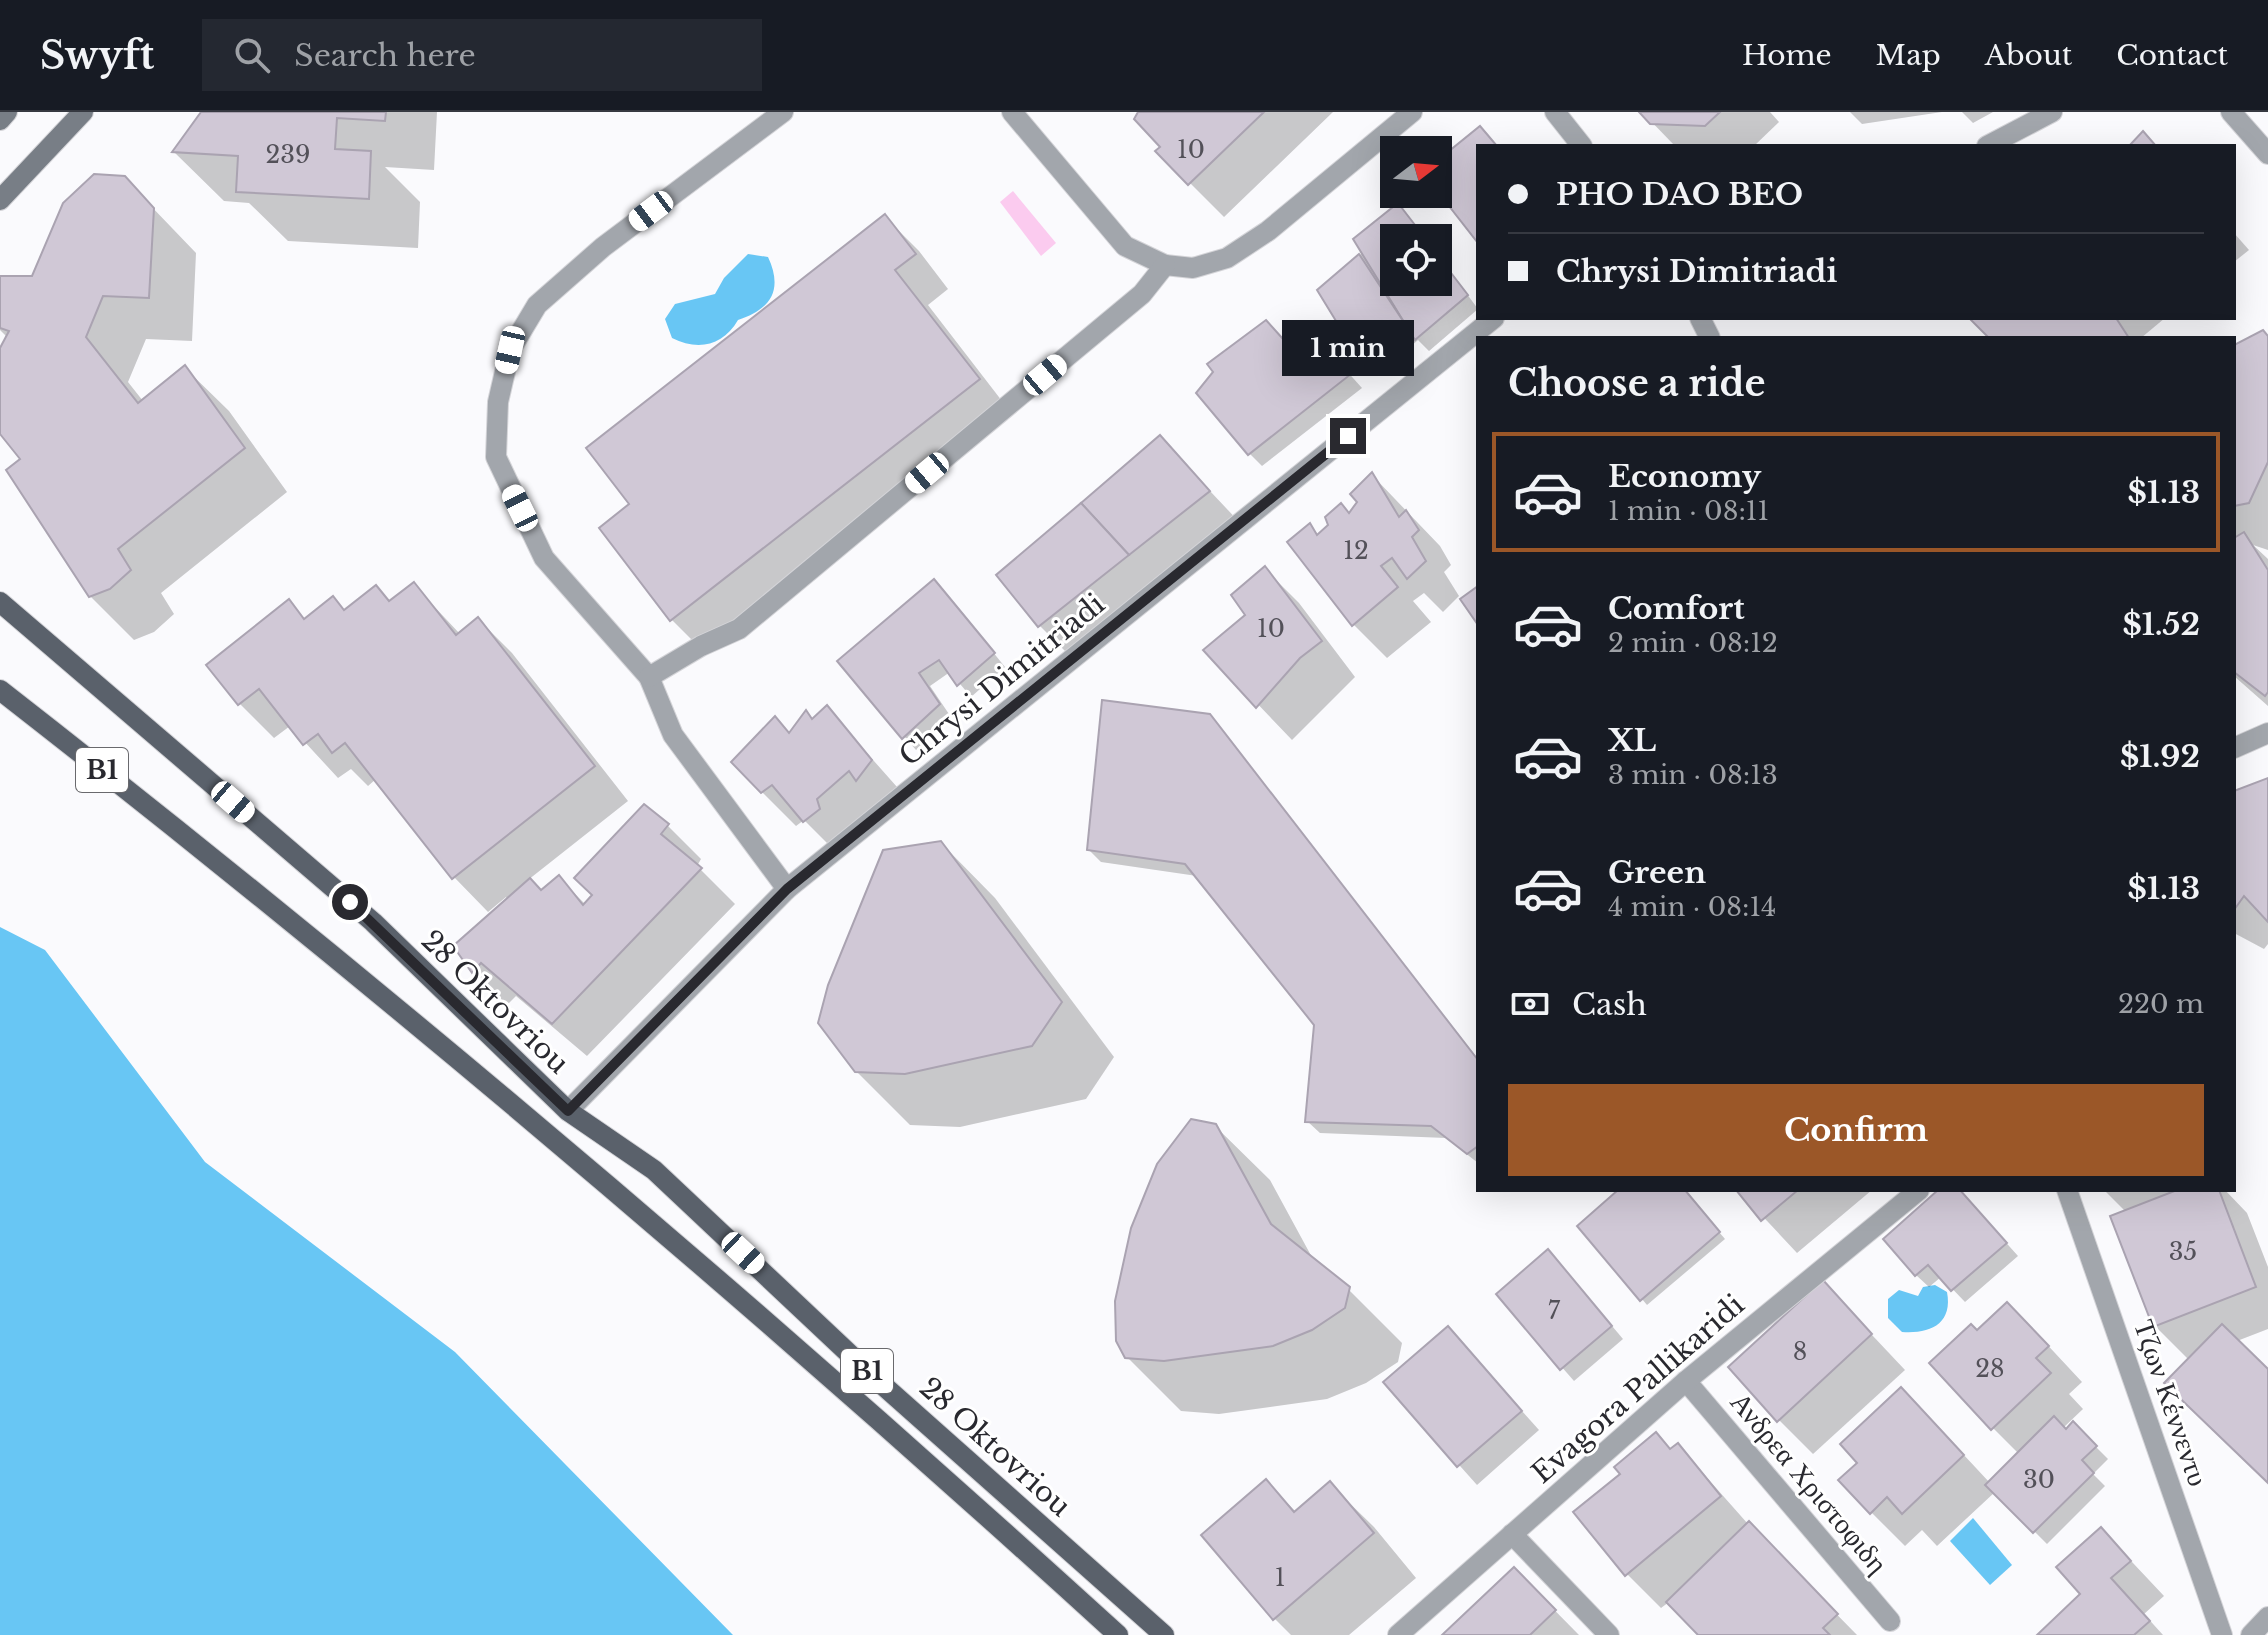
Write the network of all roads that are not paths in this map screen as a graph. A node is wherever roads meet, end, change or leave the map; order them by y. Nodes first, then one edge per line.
1 (7, 112) edge
2 (83, 112) edge
3 (783, 112) edge
4 (1012, 112) edge
5 (1412, 112) edge
6 (1555, 112) edge
7 (2052, 112) edge
8 (2231, 112) edge
9 (0, 120) edge
10 (1580, 144) edge
11 (1991, 144) edge
12 (2268, 154) edge
13 (0, 200) edge
14 (1165, 265) junction
15 (1492, 320) edge
16 (0, 602) edge
17 (649, 677) junction
18 (0, 690) edge
19 (2268, 733) edge
20 (2236, 747) edge
21 (787, 889) junction
22 (568, 1111) junction
23 (1917, 1192) edge
24 (2068, 1192) edge
25 (1686, 1381) junction
26 (1512, 1534) junction
27 (2268, 1617) edge
28 (1890, 1621) dead end
29 (1118, 1635) edge
30 (1164, 1635) edge
31 (1398, 1635) edge
32 (1609, 1635) edge
33 (2222, 1635) edge
34 (2251, 1635) edge

1 - 9 main road
2 - 13 main road
3 - 17 street
4 - 14 street
5 - 14 street
6 - 10 street
7 - 11 street
8 - 12 street
14 - 17 street
15 - 21 street, Chrysi Dimitriadi
16 - 22 main road, 28 Oktovriou / B1
17 - 21 street
18 - 29 main road, 28 Oktovriou / B1
19 - 20 street
21 - 22 street, Chrysi Dimitriadi
22 - 30 main road, 28 Oktovriou / B1
23 - 25 street, Evagora Pallikaridi
24 - 33 street, Τζων Κέννεντυ
25 - 26 street, Evagora Pallikaridi
25 - 28 street, Ανδρεα Χριστοφιδη
26 - 31 street, Evagora Pallikaridi
26 - 32 street
27 - 34 street

